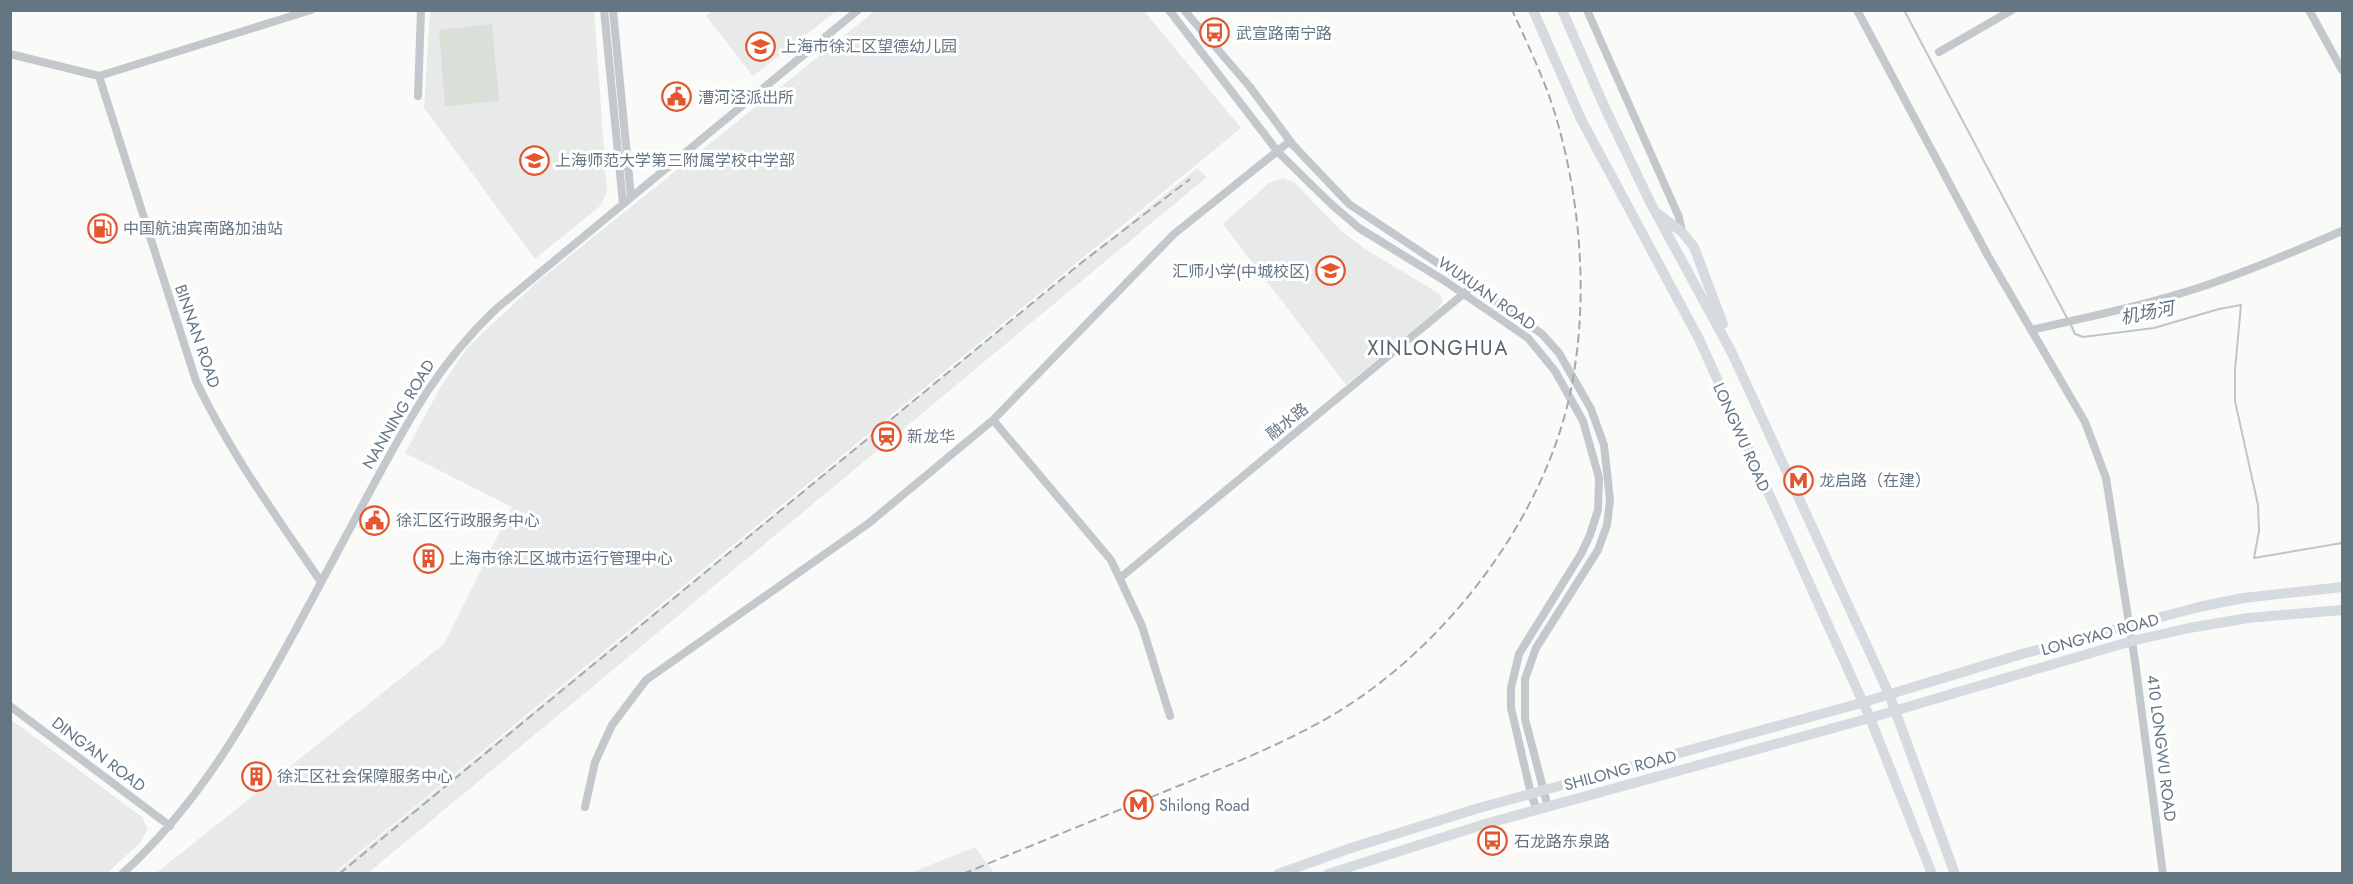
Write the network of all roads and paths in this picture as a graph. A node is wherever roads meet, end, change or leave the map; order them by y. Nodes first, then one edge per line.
1 (311, 10) edge
2 (421, 10) edge
3 (604, 10) edge
4 (613, 10) edge
5 (858, 10) edge
6 (1169, 10) edge
7 (1184, 10) edge
8 (1533, 10) edge
9 (1562, 10) edge
10 (1587, 10) edge
11 (1857, 10) edge
12 (2012, 10) edge
13 (2309, 10) edge
14 (1939, 52) dead end
15 (10, 54) edge
16 (2343, 70) edge
17 (99, 76) junction
18 (418, 96) dead end
19 (1290, 141) junction
20 (1278, 152) junction
21 (631, 197) junction
22 (623, 204) junction
23 (1655, 212) junction
24 (1682, 231) junction
25 (2343, 231) edge
26 (1473, 286) junction
27 (1465, 294) junction
28 (2031, 330) junction
29 (1732, 353) junction
30 (993, 420) junction
31 (1120, 578) junction
32 (321, 582) junction
33 (2343, 587) edge
34 (2343, 609) edge
35 (2130, 626) junction
36 (2132, 641) junction
37 (1889, 694) junction
38 (1862, 703) junction
39 (10, 706) edge
40 (1896, 711) junction
41 (1170, 716) dead end
42 (1870, 718) junction
43 (1543, 791) junction
44 (1530, 794) junction
45 (585, 807) dead end
46 (1542, 808) junction
47 (170, 826) junction
48 (122, 873) edge
49 (1278, 873) edge
50 (1328, 873) edge
51 (1932, 873) edge
52 (1955, 873) edge
53 (2163, 873) edge

1 - 17 street
2 - 18 street
3 - 22 street
4 - 21 street
5 - 21 street, NANNING ROAD
6 - 20 street, WUXUAN ROAD
7 - 19 street
8 - 38 main road, LONGWU ROAD
9 - 23 main road, LONGWU ROAD
10 - 24 street
11 - 28 street, 410 LONGWU ROAD
12 - 14 street
13 - 16 street
15 - 17 street
17 - 32 street, BINNAN ROAD
19 - 20 street
19 - 26 street
20 - 27 street, WUXUAN ROAD
20 - 30 street
21 - 22 street, NANNING ROAD
22 - 32 street, NANNING ROAD
23 - 24 main road
23 - 29 main road, LONGWU ROAD
24 - 29 main road
25 - 28 street
26 - 27 street, 融水路
26 - 43 street
27 - 31 street, 融水路
27 - 44 street, WUXUAN ROAD
28 - 35 street, 410 LONGWU ROAD
29 - 37 main road, LONGWU ROAD
30 - 31 street
30 - 45 street
31 - 41 street
32 - 47 street, NANNING ROAD
33 - 35 main road, LONGYAO ROAD
34 - 36 main road, LONGYAO ROAD
35 - 36 street, 410 LONGWU ROAD
35 - 37 main road, LONGYAO ROAD
36 - 40 main road, LONGYAO ROAD
36 - 53 street, 410 LONGWU ROAD
37 - 38 main road, LONGYAO ROAD
37 - 40 main road, LONGWU ROAD
38 - 42 main road, LONGWU ROAD
38 - 43 main road, SHILONG ROAD
39 - 47 street, DING'AN ROAD
40 - 42 main road, LONGYAO ROAD
40 - 52 main road, LONGWU ROAD
42 - 46 main road, SHILONG ROAD
42 - 51 main road, LONGWU ROAD
43 - 44 main road, SHILONG ROAD
43 - 46 street
44 - 46 street, WUXUAN ROAD
44 - 49 main road, SHILONG ROAD
46 - 50 main road, SHILONG ROAD
47 - 48 street, NANNING ROAD

